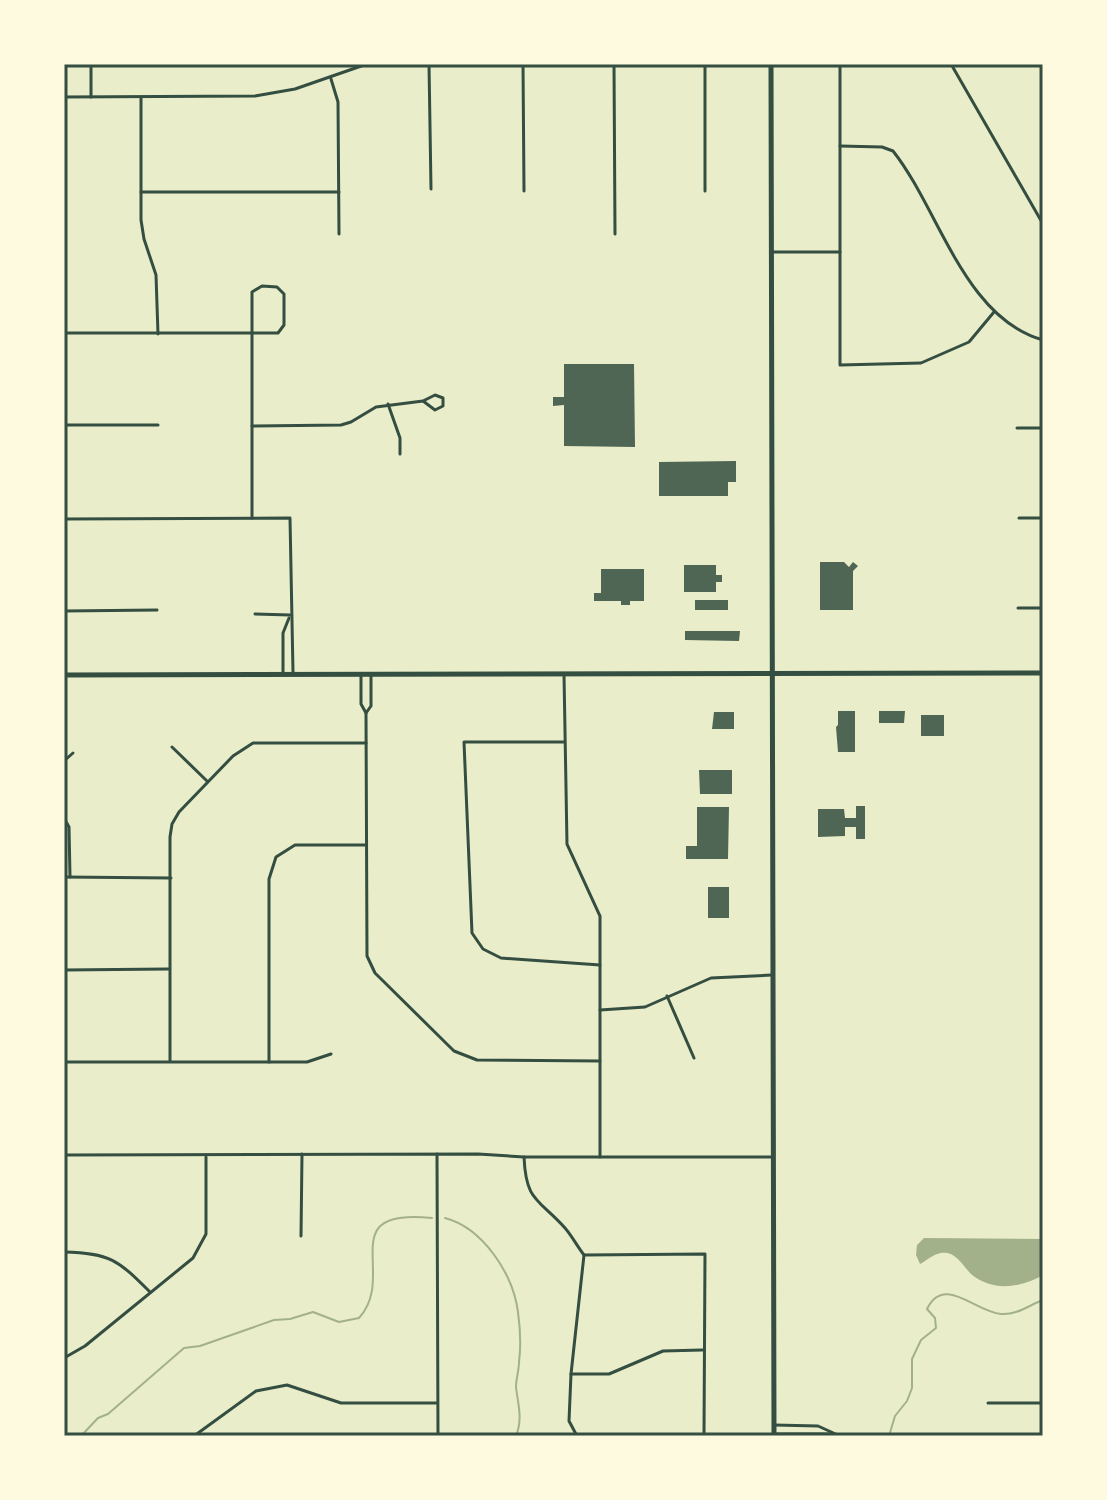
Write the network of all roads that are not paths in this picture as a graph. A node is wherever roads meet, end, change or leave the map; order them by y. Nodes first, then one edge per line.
1 (91, 64) edge
2 (367, 64) edge
3 (429, 64) edge
4 (523, 64) edge
5 (614, 64) edge
6 (705, 64) edge
7 (771, 64) edge
8 (840, 64) edge
9 (951, 64) edge
10 (331, 77) junction
11 (64, 97) edge
12 (91, 97) junction
13 (141, 97) junction
14 (840, 146) junction
15 (431, 189) dead end
16 (524, 191) dead end
17 (705, 191) dead end
18 (141, 192) junction
19 (339, 192) junction
20 (1043, 224) edge
21 (339, 234) dead end
22 (615, 234) dead end
23 (771, 252) junction
24 (840, 252) junction
25 (994, 312) junction
26 (64, 333) edge
27 (252, 333) junction
28 (158, 334) junction
29 (1043, 340) edge
30 (423, 401) junction
31 (388, 404) junction
32 (64, 425) edge
33 (158, 425) dead end
34 (252, 426) junction
35 (1017, 428) dead end
36 (1043, 428) edge
37 (400, 454) dead end
38 (252, 518) junction
39 (1019, 518) dead end
40 (1043, 518) edge
41 (64, 519) edge
42 (1018, 608) dead end
43 (1043, 608) edge
44 (157, 610) dead end
45 (64, 611) edge
46 (255, 614) dead end
47 (290, 615) junction
48 (772, 673) junction
49 (1043, 673) edge
50 (283, 674) junction
51 (293, 674) junction
52 (361, 674) junction
53 (371, 674) junction
54 (564, 674) junction
55 (64, 675) edge
56 (366, 713) junction
57 (564, 742) junction
58 (366, 743) junction
59 (172, 747) dead end
60 (73, 753) dead end
61 (64, 761) edge
62 (207, 781) junction
63 (64, 818) edge
64 (365, 845) junction
65 (64, 877) edge
66 (70, 877) junction
67 (171, 878) junction
68 (600, 965) junction
69 (169, 969) junction
70 (64, 970) edge
71 (772, 975) junction
72 (667, 996) junction
73 (600, 1010) junction
74 (331, 1054) dead end
75 (694, 1058) dead end
76 (170, 1061) junction
77 (600, 1061) junction
78 (64, 1062) edge
79 (269, 1062) junction
80 (302, 1154) junction
81 (437, 1154) junction
82 (64, 1155) edge
83 (205, 1155) junction
84 (524, 1157) junction
85 (600, 1157) junction
86 (773, 1157) junction
87 (301, 1236) dead end
88 (64, 1252) edge
89 (584, 1255) junction
90 (150, 1292) junction
91 (704, 1350) junction
92 (64, 1358) edge
93 (571, 1374) junction
94 (437, 1403) junction
95 (988, 1403) dead end
96 (1043, 1403) edge
97 (774, 1425) junction
98 (774, 1435) edge
99 (838, 1435) edge
100 (194, 1436) edge
101 (438, 1436) edge
102 (577, 1436) edge
103 (704, 1436) edge

1 - 12 street
2 - 10 street
3 - 15 street
4 - 16 street
5 - 22 street
6 - 17 street
7 - 23 main road
8 - 14 street
9 - 20 street
10 - 13 street
10 - 19 street
11 - 12 street
12 - 13 street
13 - 18 street
14 - 24 street
14 - 25 street
18 - 19 street
18 - 28 street
19 - 21 street
23 - 24 street
23 - 48 main road
24 - 25 street
25 - 29 street
26 - 28 street
27 - 27 street
27 - 28 street
27 - 34 street
30 - 30 street
30 - 31 street
31 - 34 street
31 - 37 street
32 - 33 street
34 - 38 street
35 - 36 street
38 - 41 street
38 - 47 street
39 - 40 street
42 - 43 street
44 - 45 street
46 - 47 street
47 - 50 street
47 - 51 street
48 - 49 main road
48 - 54 main road
48 - 71 main road
50 - 51 main road
50 - 55 main road
51 - 52 main road
52 - 53 main road
52 - 56 street
53 - 54 main road
53 - 56 street
54 - 57 street
56 - 58 street
57 - 68 street
57 - 68 street
58 - 62 street
58 - 64 street
59 - 62 street
60 - 61 street
62 - 67 street
63 - 66 street
64 - 77 street
64 - 79 street
65 - 66 street
66 - 67 street
67 - 69 street
68 - 73 street
69 - 70 street
69 - 76 street
71 - 72 street
71 - 86 main road
72 - 73 street
72 - 75 street
73 - 77 street
74 - 79 street
76 - 78 street
76 - 79 street
77 - 85 street
80 - 81 street
80 - 83 street
80 - 87 street
81 - 84 street
81 - 94 street
82 - 83 street
83 - 90 street
84 - 85 street
84 - 89 street
85 - 86 street
86 - 97 main road
88 - 90 street
89 - 91 street
89 - 93 street
90 - 92 street
91 - 93 street
91 - 103 street
93 - 102 street
94 - 100 street
94 - 101 street
95 - 96 street
97 - 98 main road
97 - 99 street
98 - 99 street

